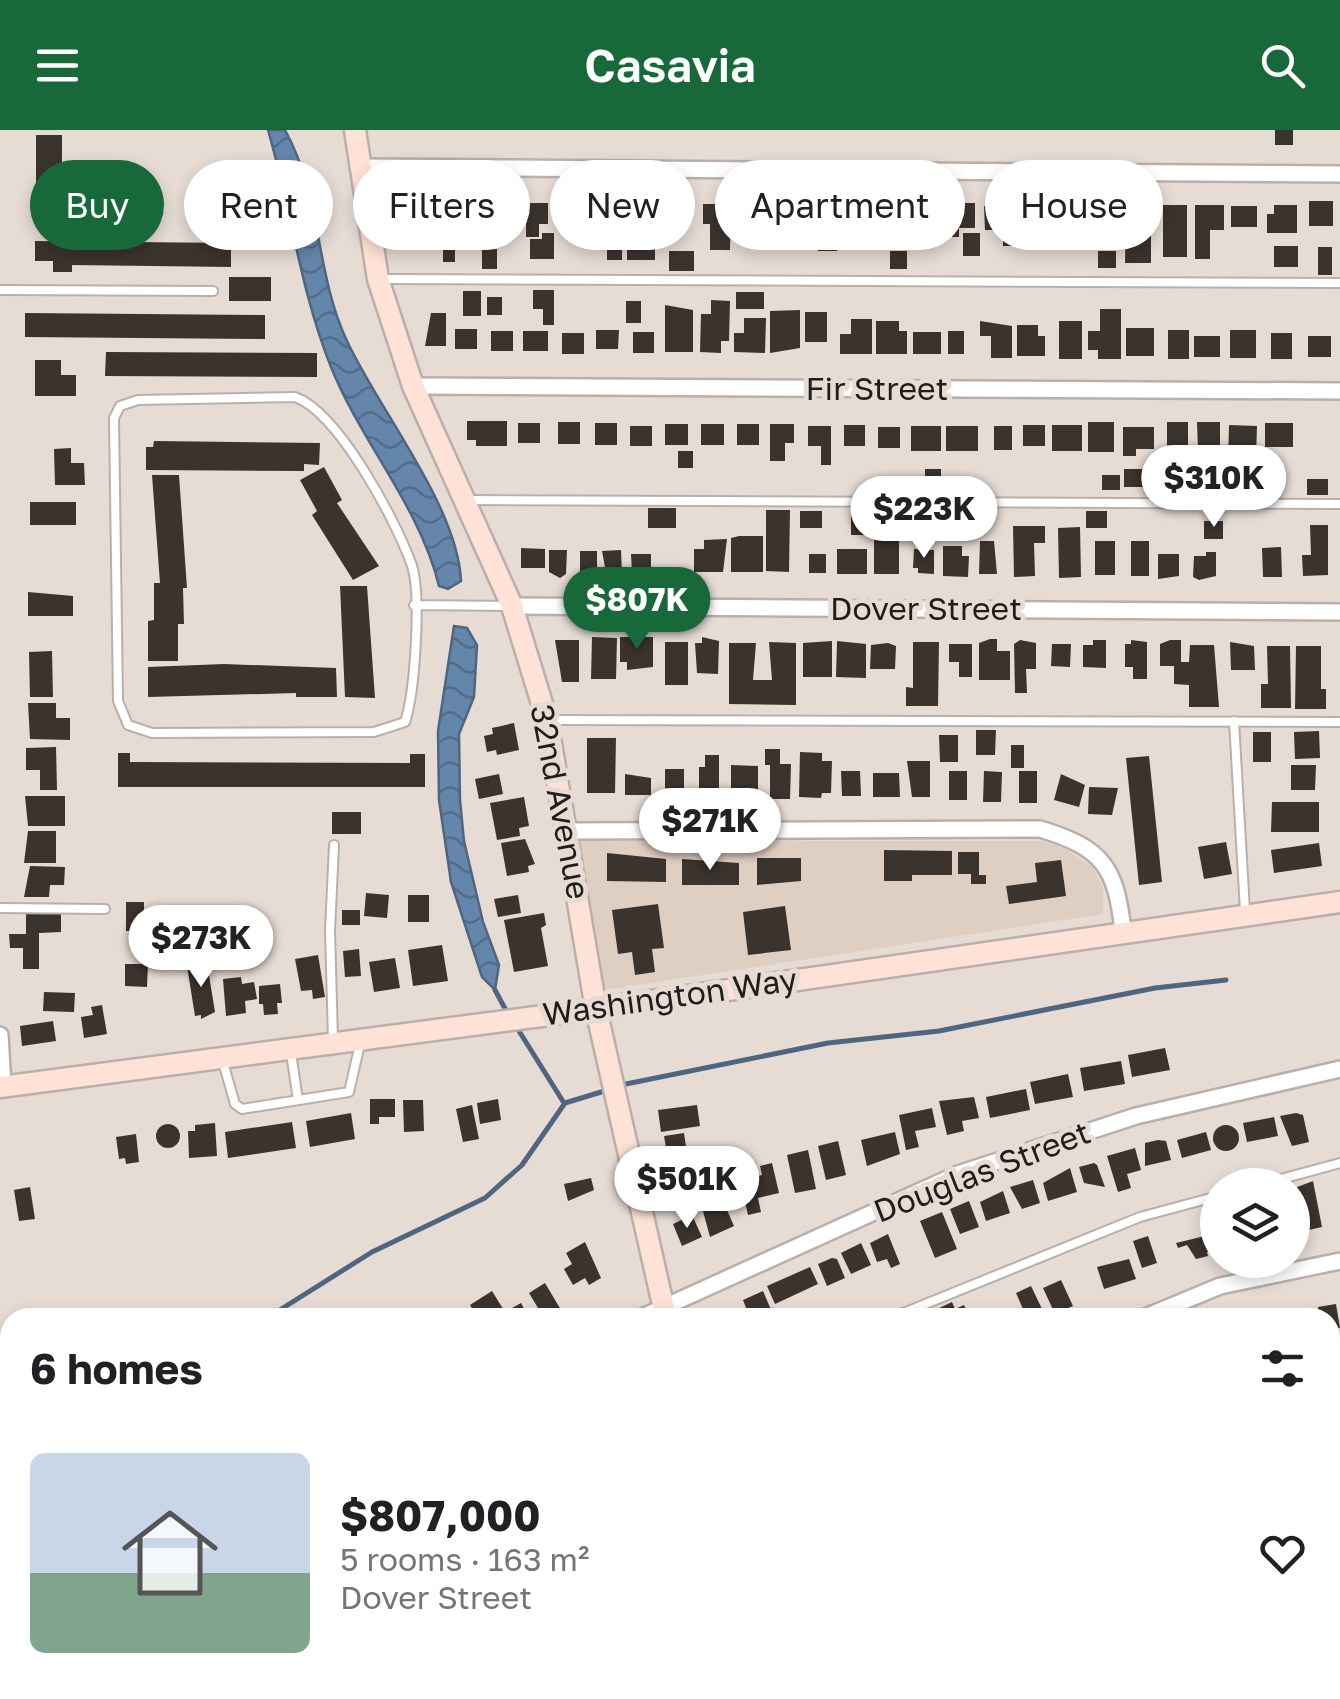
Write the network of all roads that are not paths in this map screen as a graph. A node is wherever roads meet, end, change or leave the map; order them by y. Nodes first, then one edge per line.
1 (355, 130) edge
2 (357, 160) edge
3 (530, 168) edge
4 (1340, 174) edge
5 (373, 250) edge
6 (378, 279) junction
7 (1340, 283) edge
8 (0, 290) edge
9 (213, 291) dead end
10 (414, 386) junction
11 (1340, 391) edge
12 (465, 500) junction
13 (1340, 504) edge
14 (414, 604) junction
15 (512, 606) junction
16 (1340, 612) edge
17 (548, 720) junction
18 (1234, 721) junction
19 (1340, 722) edge
20 (568, 831) junction
21 (334, 844) dead end
22 (1340, 902) edge
23 (0, 908) edge
24 (104, 910) dead end
25 (1246, 914) junction
26 (1123, 931) junction
27 (596, 1009) junction
28 (0, 1035) edge
29 (360, 1040) junction
30 (333, 1043) junction
31 (290, 1049) junction
32 (222, 1058) junction
33 (1340, 1069) edge
34 (2, 1086) edge
35 (298, 1100) junction
36 (1340, 1164) edge
37 (1310, 1172) edge
38 (1200, 1201) edge
39 (1340, 1261) edge
40 (664, 1308) edge
41 (673, 1308) edge
42 (916, 1308) edge
43 (1166, 1308) edge

1 - 2 main road, 32nd Avenue
3 - 4 street
5 - 6 main road, 32nd Avenue
6 - 7 lane
6 - 10 main road, 32nd Avenue
8 - 9 lane
10 - 11 street, Fir Street
10 - 12 main road, 32nd Avenue
12 - 13 lane
12 - 15 main road, 32nd Avenue
14 - 14 lane
14 - 15 lane
15 - 16 street, Dover Street
15 - 17 main road, 32nd Avenue
17 - 18 lane
17 - 20 main road, 32nd Avenue
18 - 19 lane
18 - 25 lane
20 - 26 street
20 - 27 main road, 32nd Avenue
21 - 30 lane
22 - 25 main road, Washington Way
23 - 24 lane
25 - 26 main road, Washington Way
26 - 27 main road, Washington Way
27 - 29 main road, Washington Way
27 - 40 main road, 32nd Avenue
28 - 34 street
29 - 30 main road, Washington Way
29 - 35 lane
30 - 31 main road, Washington Way
31 - 32 main road, Washington Way
31 - 35 lane
32 - 34 main road, Washington Way
32 - 35 lane
33 - 41 street, Douglas Street
36 - 37 lane
38 - 42 lane
39 - 43 street

